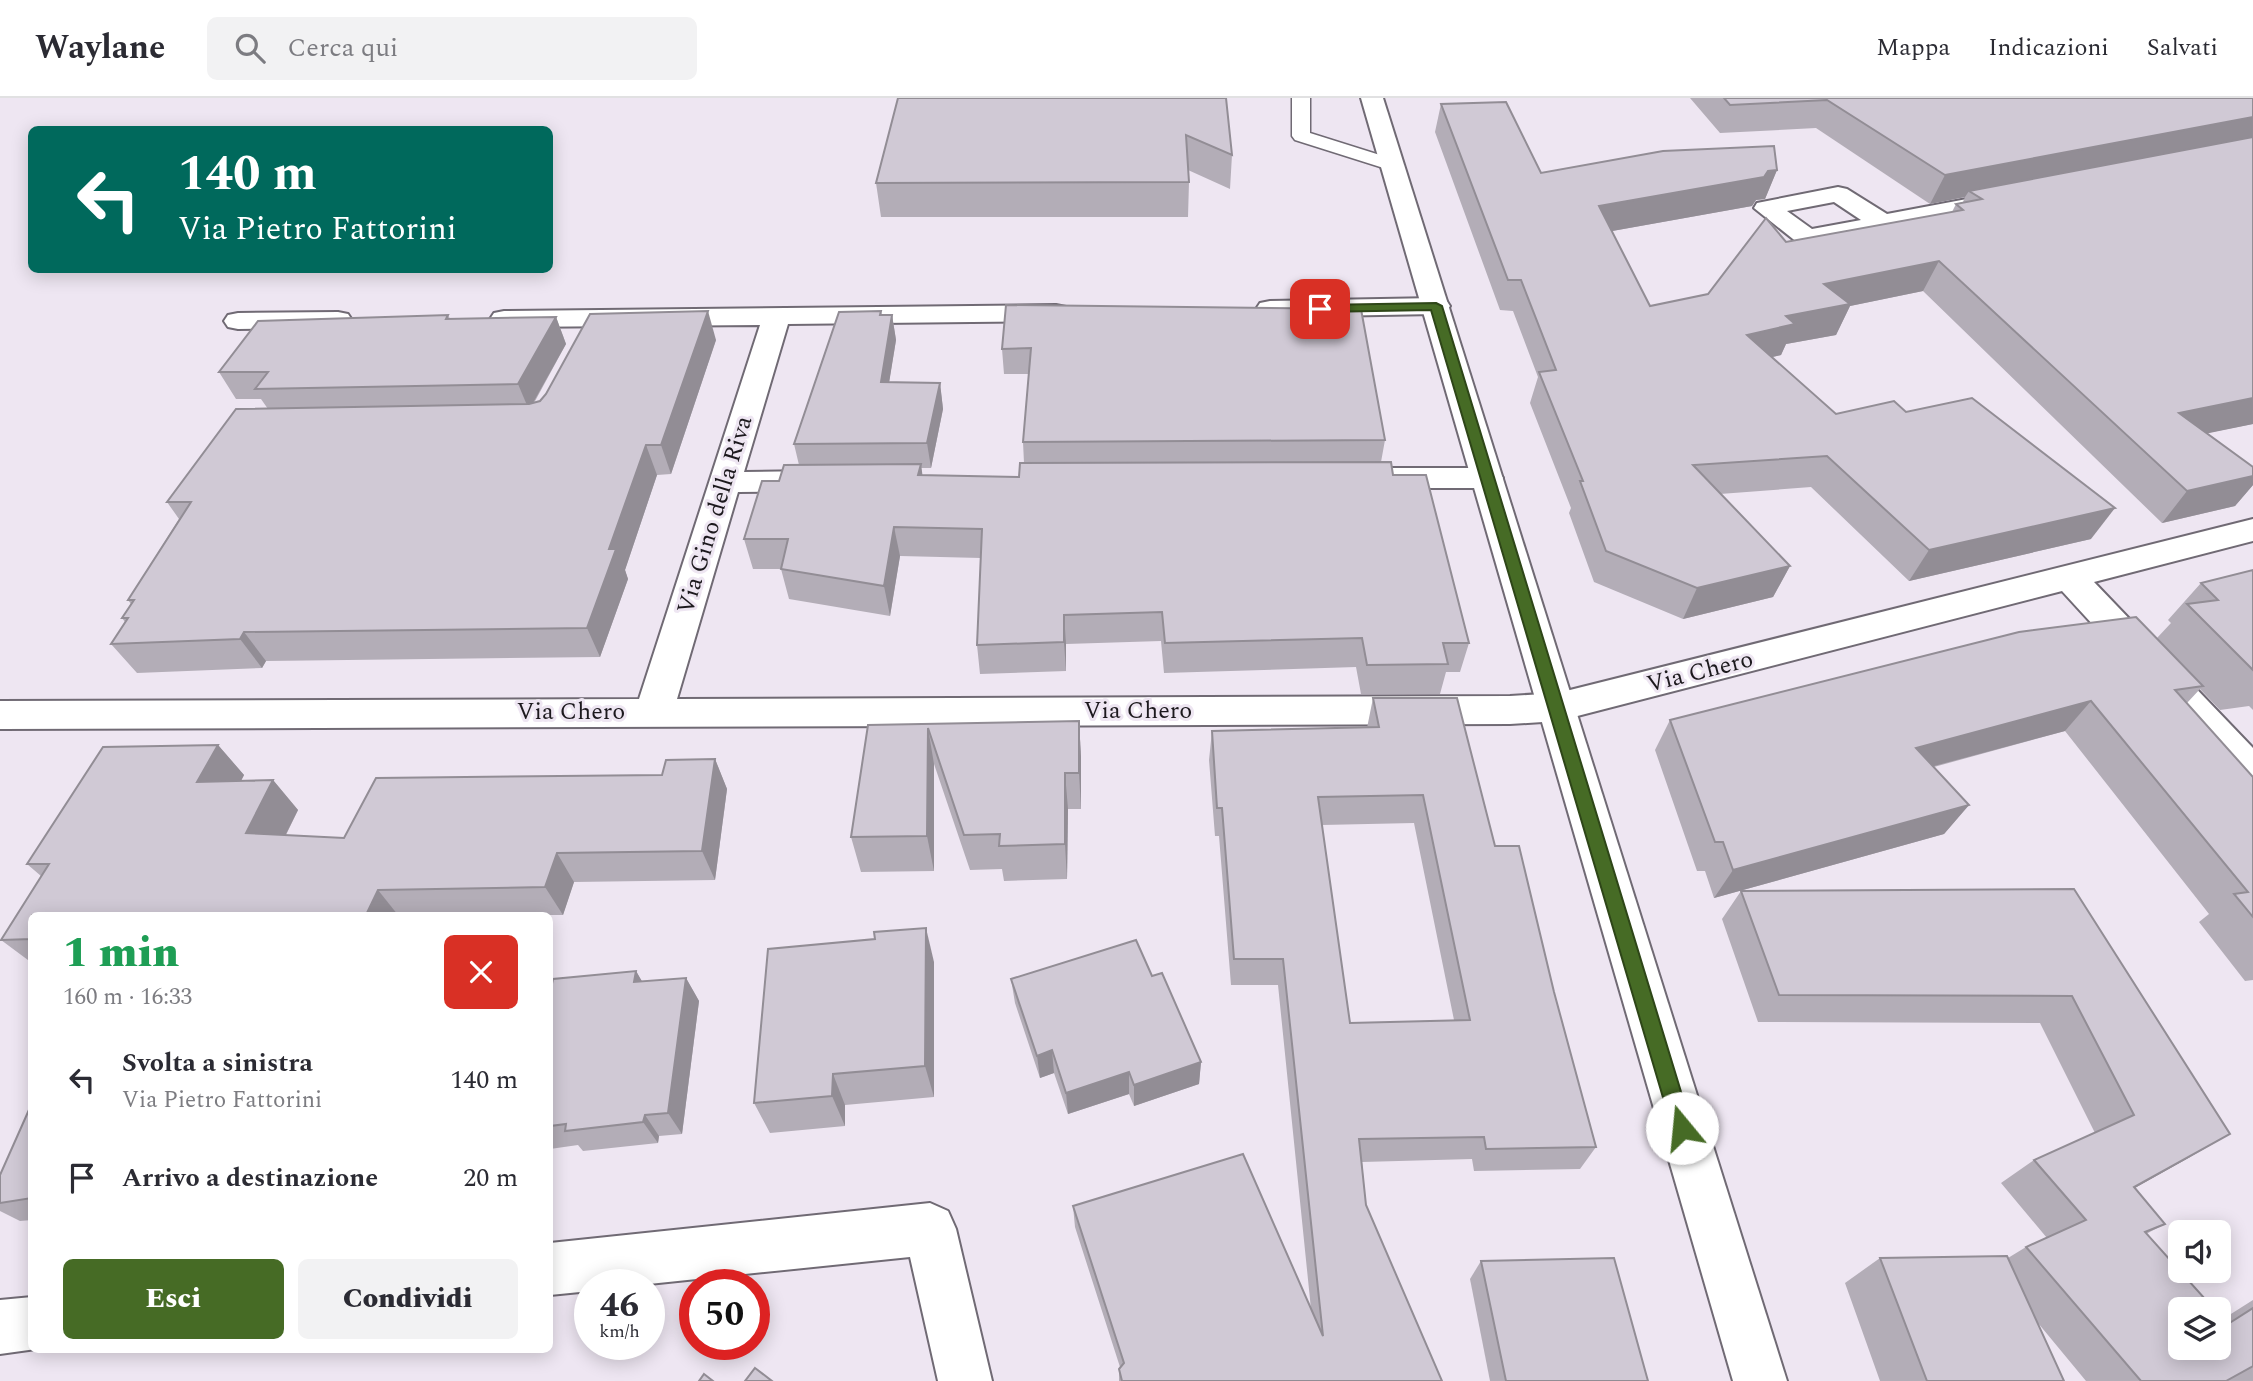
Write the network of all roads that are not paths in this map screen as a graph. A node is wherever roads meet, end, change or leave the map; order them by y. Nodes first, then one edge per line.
1 (1301, 98) edge
2 (1372, 98) edge
3 (1393, 165) junction
4 (2033, 194) edge
5 (1882, 222) edge
6 (1436, 306) junction
7 (1249, 310) edge
8 (1082, 313) edge
9 (776, 318) junction
10 (472, 319) edge
11 (362, 320) edge
12 (238, 321) dead end
13 (1348, 478) edge
14 (1487, 478) junction
15 (836, 481) edge
16 (725, 482) junction
17 (2253, 530) edge
18 (2070, 578) junction
19 (1558, 707) junction
20 (654, 712) junction
21 (0, 715) edge
22 (2253, 773) edge
23 (553, 1269) edge
24 (28, 1324) edge
25 (0, 1327) edge
26 (965, 1381) edge
27 (1760, 1381) edge

1 - 3 lane
2 - 3 street
3 - 6 street
4 - 5 street
6 - 7 street
6 - 14 street
8 - 9 street
9 - 10 street
9 - 16 street, Via Gino della Riva
11 - 12 street
13 - 14 street
14 - 19 street
15 - 16 street
16 - 20 street, Via Gino della Riva
17 - 18 street, Via Chero
18 - 19 street, Via Chero
18 - 22 street
19 - 20 street, Via Chero
19 - 27 street
20 - 21 street, Via Chero
23 - 26 street
24 - 25 street

